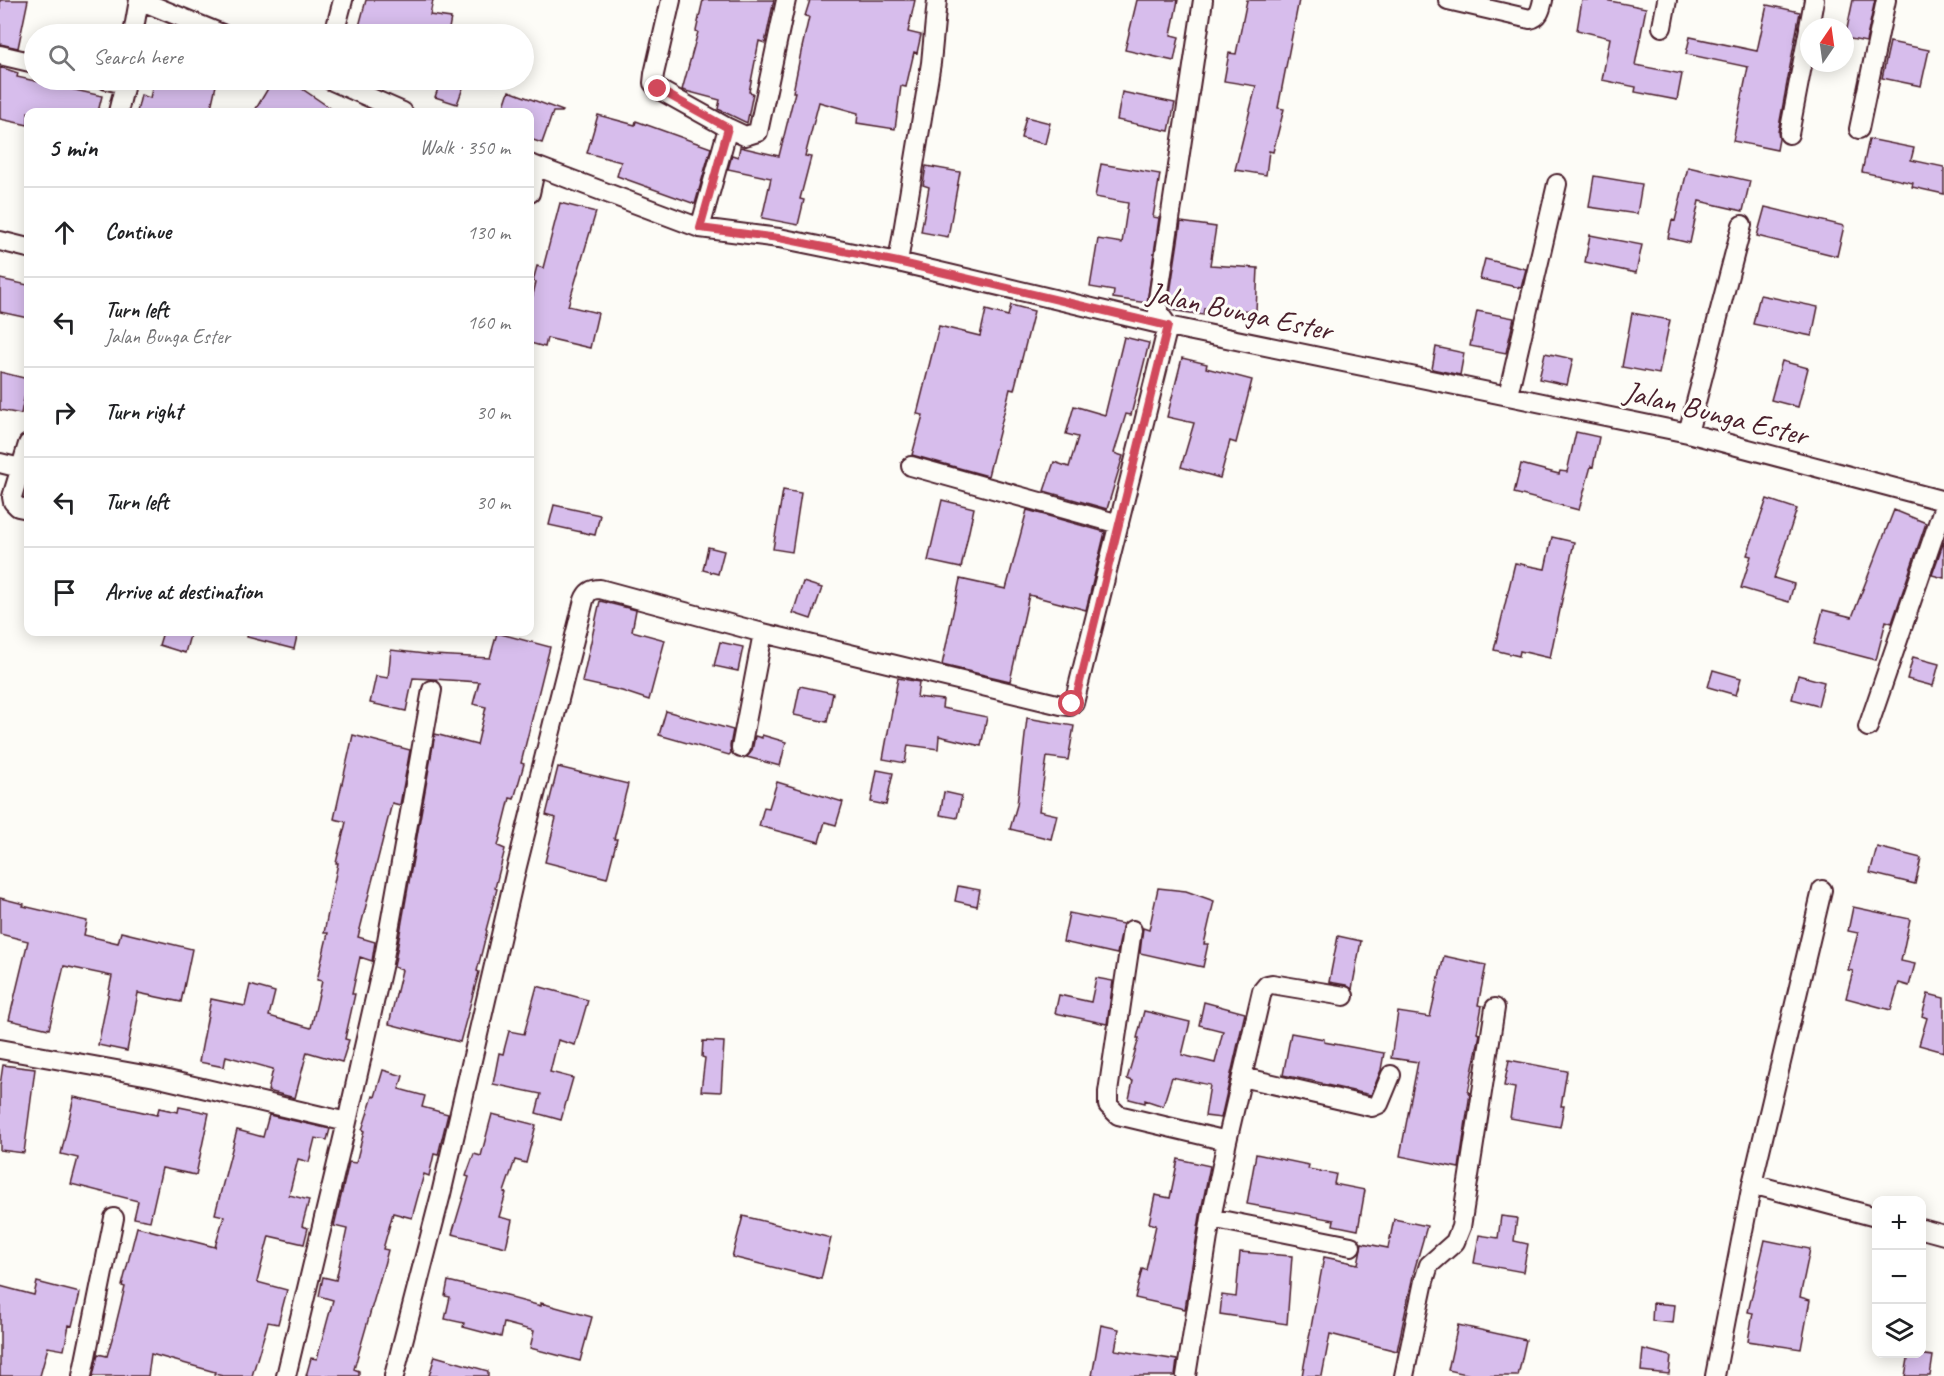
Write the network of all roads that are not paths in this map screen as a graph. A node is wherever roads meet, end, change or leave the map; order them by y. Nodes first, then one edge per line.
1 (139, 0) edge
2 (343, 0) edge
3 (671, 0) edge
4 (786, 0) edge
5 (937, 0) edge
6 (1203, 0) edge
7 (1448, 0) edge
8 (1543, 0) edge
9 (1667, 0) edge
10 (1814, 0) edge
11 (1886, 0) edge
12 (1811, 18) edge
13 (135, 24) edge
14 (198, 24) edge
15 (337, 24) edge
16 (1662, 27) dead end
17 (0, 55) edge
18 (24, 61) edge
19 (1801, 72) edge
20 (123, 90) edge
21 (346, 90) edge
22 (371, 106) edge
23 (119, 108) edge
24 (728, 128) junction
25 (1859, 129) dead end
26 (1789, 134) dead end
27 (534, 165) edge
28 (1557, 184) dead end
29 (1742, 225) dead end
30 (700, 228) junction
31 (0, 241) edge
32 (24, 247) edge
33 (898, 262) junction
34 (1168, 326) junction
35 (1508, 395) junction
36 (1688, 433) junction
37 (24, 456) edge
38 (0, 463) edge
39 (910, 466) dead end
40 (20, 468) junction
41 (1944, 501) edge
42 (1944, 506) edge
43 (24, 508) edge
44 (1119, 524) junction
45 (763, 633) junction
46 (432, 690) dead end
47 (1868, 727) dead end
48 (741, 748) dead end
49 (1822, 890) dead end
50 (1132, 930) dead end
51 (1344, 996) dead end
52 (1496, 1008) dead end
53 (0, 1049) edge
54 (1391, 1075) dead end
55 (1242, 1077) junction
56 (347, 1122) junction
57 (1227, 1141) junction
58 (1752, 1184) junction
59 (1872, 1216) edge
60 (114, 1218) dead end
61 (1210, 1218) junction
62 (1926, 1230) edge
63 (1944, 1236) edge
64 (1351, 1246) dead end
65 (82, 1376) edge
66 (286, 1376) edge
67 (394, 1376) edge
68 (1186, 1376) edge
69 (1404, 1376) edge
70 (1715, 1376) edge

1 - 13 street
1 - 14 street
2 - 15 street
3 - 24 street
4 - 24 street
5 - 33 street
6 - 34 street
7 - 8 street
9 - 16 street
10 - 12 street
11 - 25 street
17 - 18 street
19 - 26 street
20 - 23 street
21 - 22 street
24 - 30 street
27 - 30 street, Jalan Bunga Ester
28 - 35 street
29 - 36 street
30 - 33 street, Jalan Bunga Ester
31 - 32 street
33 - 34 street, Jalan Bunga Ester
34 - 35 street, Jalan Bunga Ester
34 - 44 street
35 - 36 street, Jalan Bunga Ester
36 - 41 street, Jalan Bunga Ester
37 - 40 street
38 - 40 street
39 - 44 street
40 - 43 street
42 - 47 street
44 - 45 street
45 - 48 street
45 - 67 street
46 - 56 street
49 - 58 street
50 - 57 street
51 - 55 street
52 - 69 street
53 - 56 street
54 - 55 street
55 - 57 street
56 - 66 street
57 - 61 street
58 - 59 street
58 - 70 street
60 - 65 street
61 - 64 street
61 - 68 street
62 - 63 street

